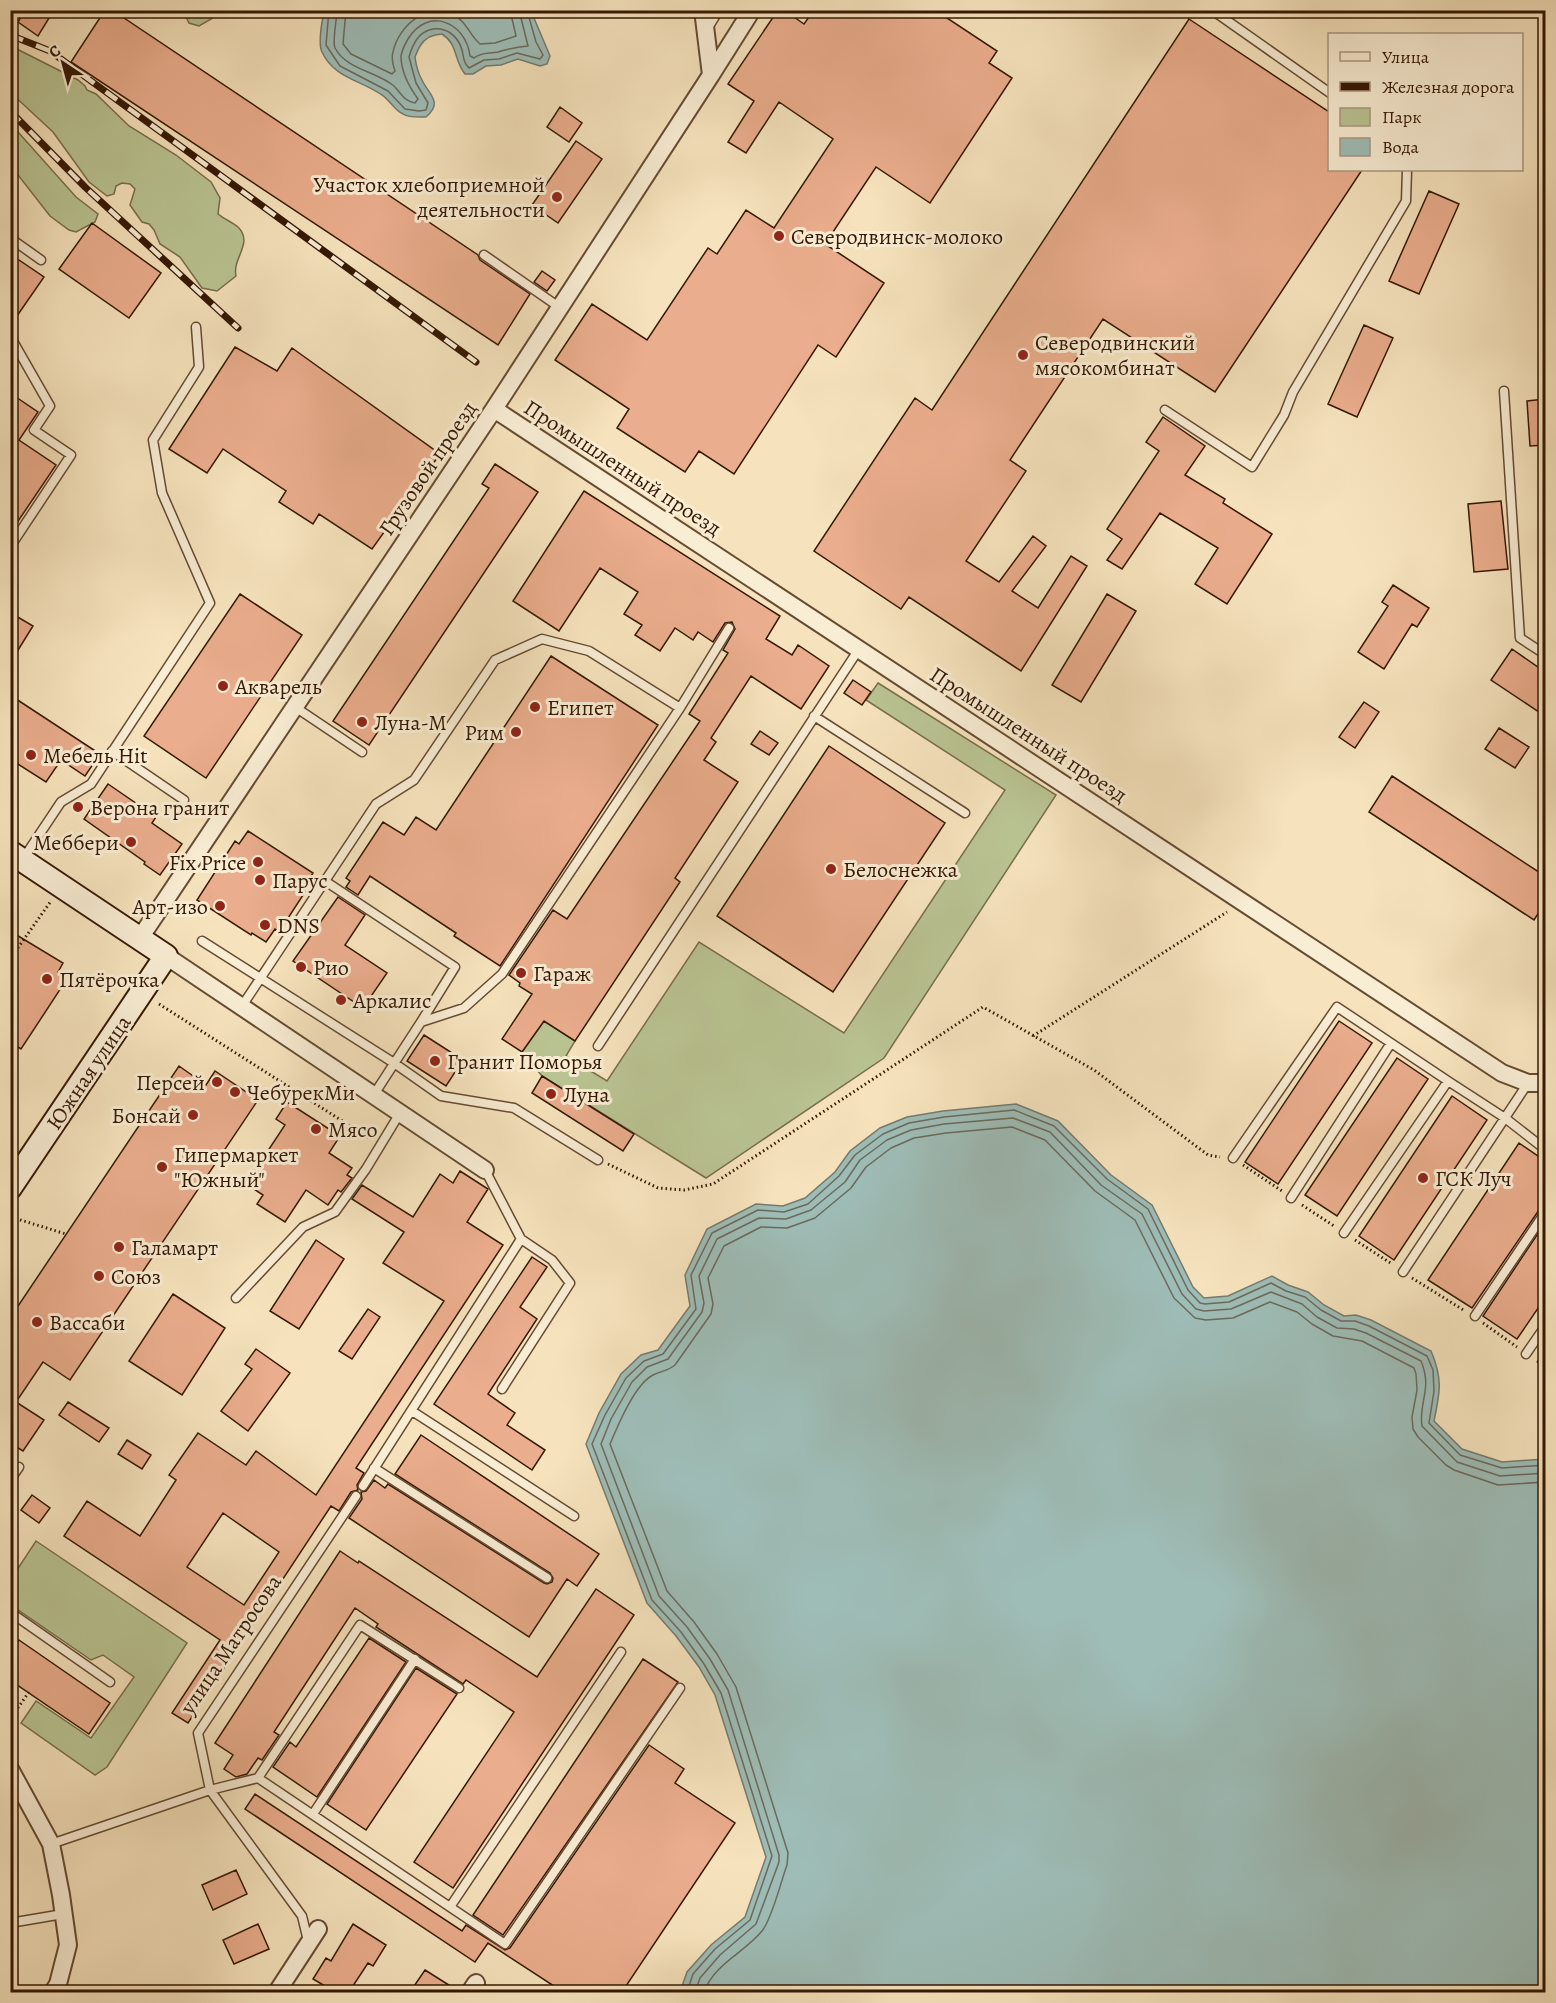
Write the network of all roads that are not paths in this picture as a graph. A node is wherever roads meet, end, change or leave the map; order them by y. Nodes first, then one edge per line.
1 (703, 10) edge
2 (719, 10) edge
3 (752, 10) edge
4 (1212, 10) edge
5 (706, 31) junction
6 (711, 75) junction
7 (1328, 92) edge
8 (1407, 171) edge
9 (10, 238) edge
10 (484, 255) dead end
11 (41, 260) dead end
12 (559, 308) junction
13 (196, 327) dead end
14 (10, 336) edge
15 (1504, 391) dead end
16 (494, 409) junction
17 (1165, 410) dead end
18 (10, 547) edge
19 (729, 628) dead end
20 (859, 649) junction
21 (1545, 655) edge
22 (295, 708) junction
23 (680, 708) junction
24 (814, 716) junction
25 (112, 751) junction
26 (363, 752) dead end
27 (184, 800) dead end
28 (965, 813) dead end
29 (16, 856) edge
30 (325, 881) junction
31 (140, 938) junction
32 (202, 942) dead end
33 (166, 956) junction
34 (261, 979) junction
35 (242, 1006) junction
36 (421, 1022) junction
37 (1391, 1043) junction
38 (598, 1046) dead end
39 (394, 1063) junction
40 (1448, 1081) junction
41 (1528, 1083) junction
42 (1545, 1083) edge
43 (373, 1096) junction
44 (400, 1113) junction
45 (1506, 1118) junction
46 (1545, 1150) edge
47 (1233, 1158) road end
48 (598, 1160) road end
49 (485, 1170) joint
50 (10, 1188) edge
51 (1292, 1198) road end
52 (1545, 1211) edge
53 (1344, 1233) road end
54 (521, 1239) junction
55 (1403, 1272) road end
56 (236, 1298) dead end
57 (1474, 1316) road end
58 (1545, 1325) edge
59 (1526, 1354) road end
60 (502, 1389) dead end
61 (412, 1411) junction
62 (19, 1467) dead end
63 (374, 1468) junction
64 (10, 1480) edge
65 (363, 1485) dead end
66 (356, 1496) dead end
67 (573, 1516) dead end
68 (547, 1578) dead end
69 (10, 1612) edge
70 (621, 1652) dead end
71 (415, 1659) junction
72 (110, 1682) dead end
73 (459, 1688) dead end
74 (680, 1688) dead end
75 (10, 1769) edge
76 (258, 1778) junction
77 (210, 1790) junction
78 (313, 1814) junction
79 (51, 1844) junction
80 (450, 1907) junction
81 (63, 1914) junction
82 (10, 1923) edge
83 (318, 1929) dead end
84 (309, 1945) junction
85 (52, 1992) edge
86 (277, 1992) edge

1 - 5 street
2 - 5 lane
3 - 6 street, Грузовой проезд
4 - 7 lane
5 - 6 street
6 - 12 street, Грузовой проезд
8 - 17 lane
9 - 11 lane
10 - 12 lane
12 - 16 street, Грузовой проезд
13 - 25 lane
14 - 18 lane
15 - 21 lane
16 - 20 street, Промышленный проезд
16 - 22 street, Грузовой проезд
19 - 23 lane
20 - 24 lane
20 - 41 street, Промышленный проезд
22 - 26 lane
22 - 31 street, Грузовой проезд
23 - 30 lane
23 - 36 lane
24 - 28 lane
24 - 38 lane
25 - 27 lane
25 - 29 lane
29 - 31 main road
30 - 34 lane
30 - 36 lane
31 - 33 main road
32 - 34 lane
33 - 35 street
33 - 50 main road, Южная улица
34 - 35 lane
34 - 39 lane
35 - 43 street
36 - 39 lane
37 - 40 lane
37 - 47 lane
37 - 51 lane
39 - 43 lane
39 - 48 lane
40 - 45 lane
40 - 53 lane
41 - 42 street, Промышленный проезд
41 - 45 lane
43 - 44 street
44 - 49 street
44 - 56 lane
45 - 46 lane
45 - 55 lane
49 - 54 lane
52 - 57 lane
54 - 60 lane
54 - 61 lane
58 - 59 lane
61 - 63 lane
61 - 67 lane
62 - 64 lane
63 - 65 lane
63 - 68 lane
66 - 77 lane, улица Матросова
69 - 72 lane
70 - 80 lane
71 - 73 lane
71 - 76 lane
71 - 78 lane
74 - 80 lane
75 - 79 street
76 - 77 lane
76 - 78 lane
77 - 79 lane
77 - 84 lane, улица Матросова
78 - 80 lane
79 - 81 street
81 - 82 lane
81 - 85 street
83 - 84 street
84 - 86 street

